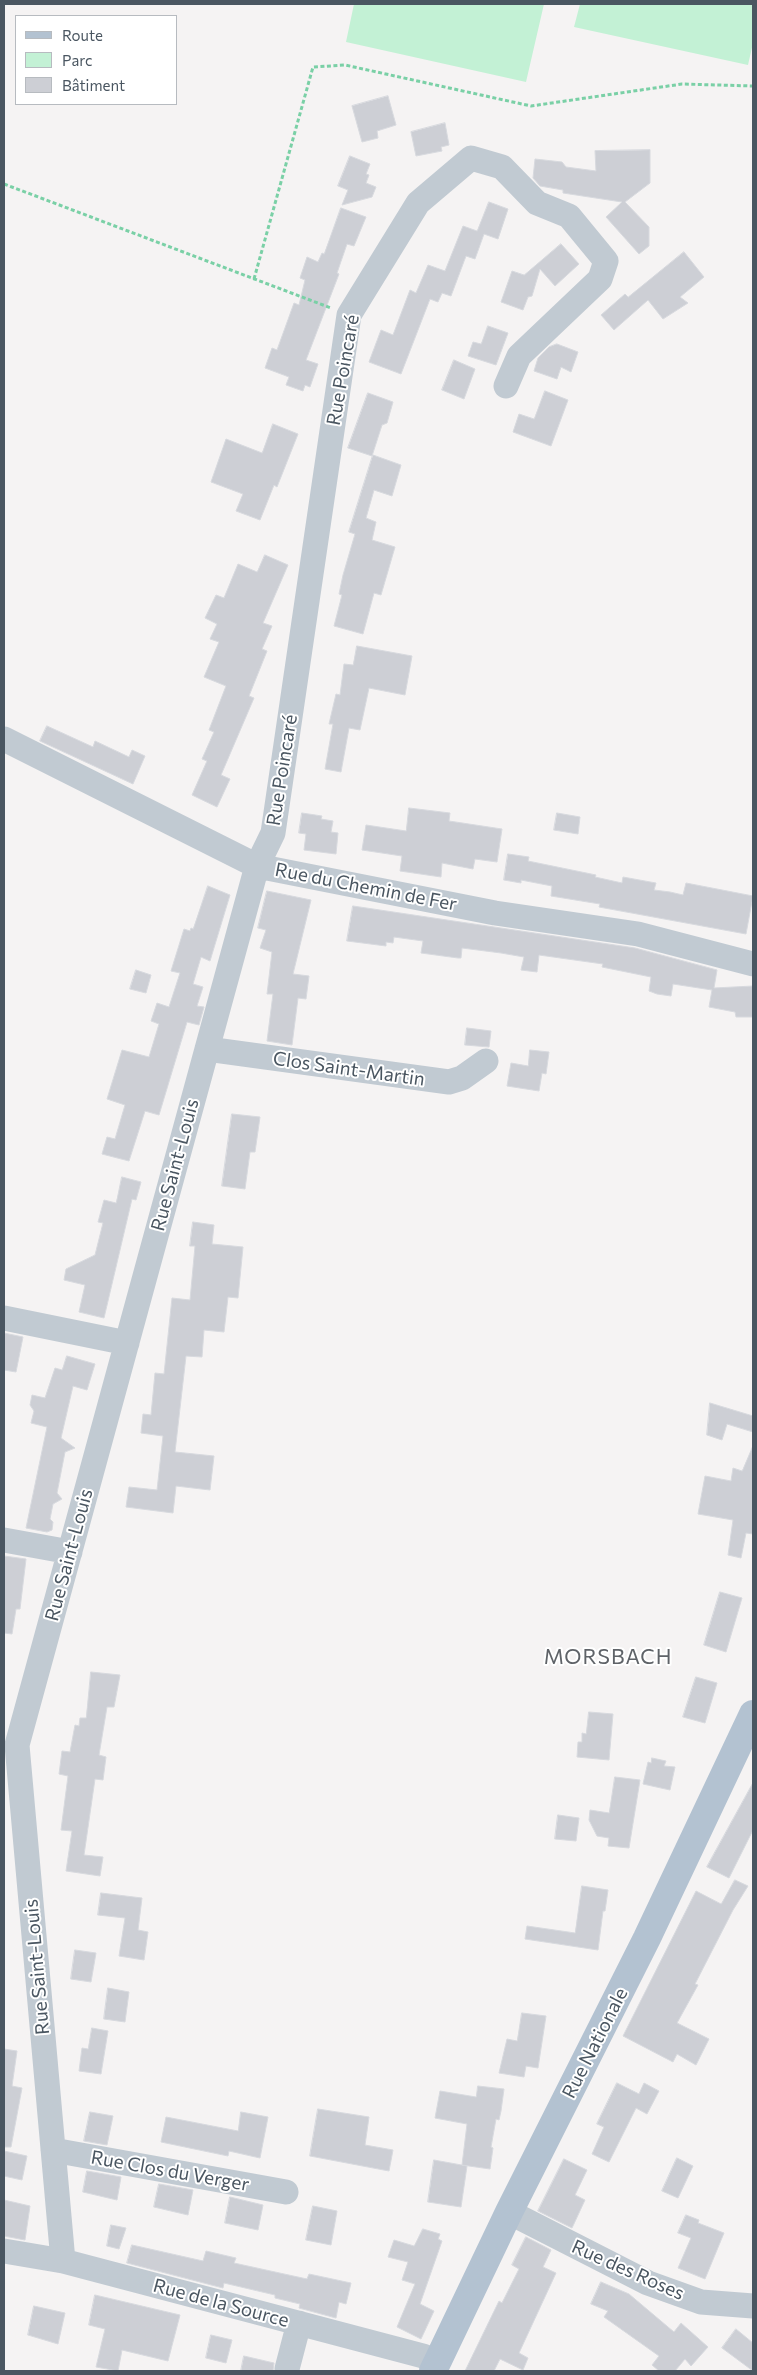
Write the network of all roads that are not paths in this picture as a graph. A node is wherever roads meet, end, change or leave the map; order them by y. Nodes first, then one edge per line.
1 (506, 386) dead end
2 (4, 739) edge
3 (257, 866) junction
4 (753, 964) edge
5 (207, 1049) junction
6 (486, 1060) dead end
7 (4, 1318) edge
8 (127, 1343) junction
9 (4, 1540) edge
10 (70, 1552) junction
11 (753, 1714) edge
12 (53, 2150) junction
13 (286, 2192) dead end
14 (509, 2212) junction
15 (4, 2251) edge
16 (63, 2261) junction
17 (753, 2306) edge
18 (299, 2323) junction
19 (435, 2367) edge
20 (287, 2369) dead end

1 - 3 street, Rue Poincaré
2 - 3 street, Rue du Chemin de Fer
3 - 4 street, Rue du Chemin de Fer
3 - 5 street, Rue Saint-Louis
5 - 6 street, Clos Saint-Martin
5 - 8 street, Rue Saint-Louis
7 - 8 street
8 - 10 street, Rue Saint-Louis
9 - 10 street
10 - 12 street, Rue Saint-Louis
11 - 14 main road, Rue Nationale
12 - 13 street, Rue Clos du Verger
12 - 16 street, Rue Saint-Louis
14 - 17 street, Rue des Roses
14 - 19 main road, Rue Nationale
15 - 16 street, Rue de la Source
16 - 18 street, Rue de la Source
18 - 19 street, Rue de la Source
18 - 20 street

